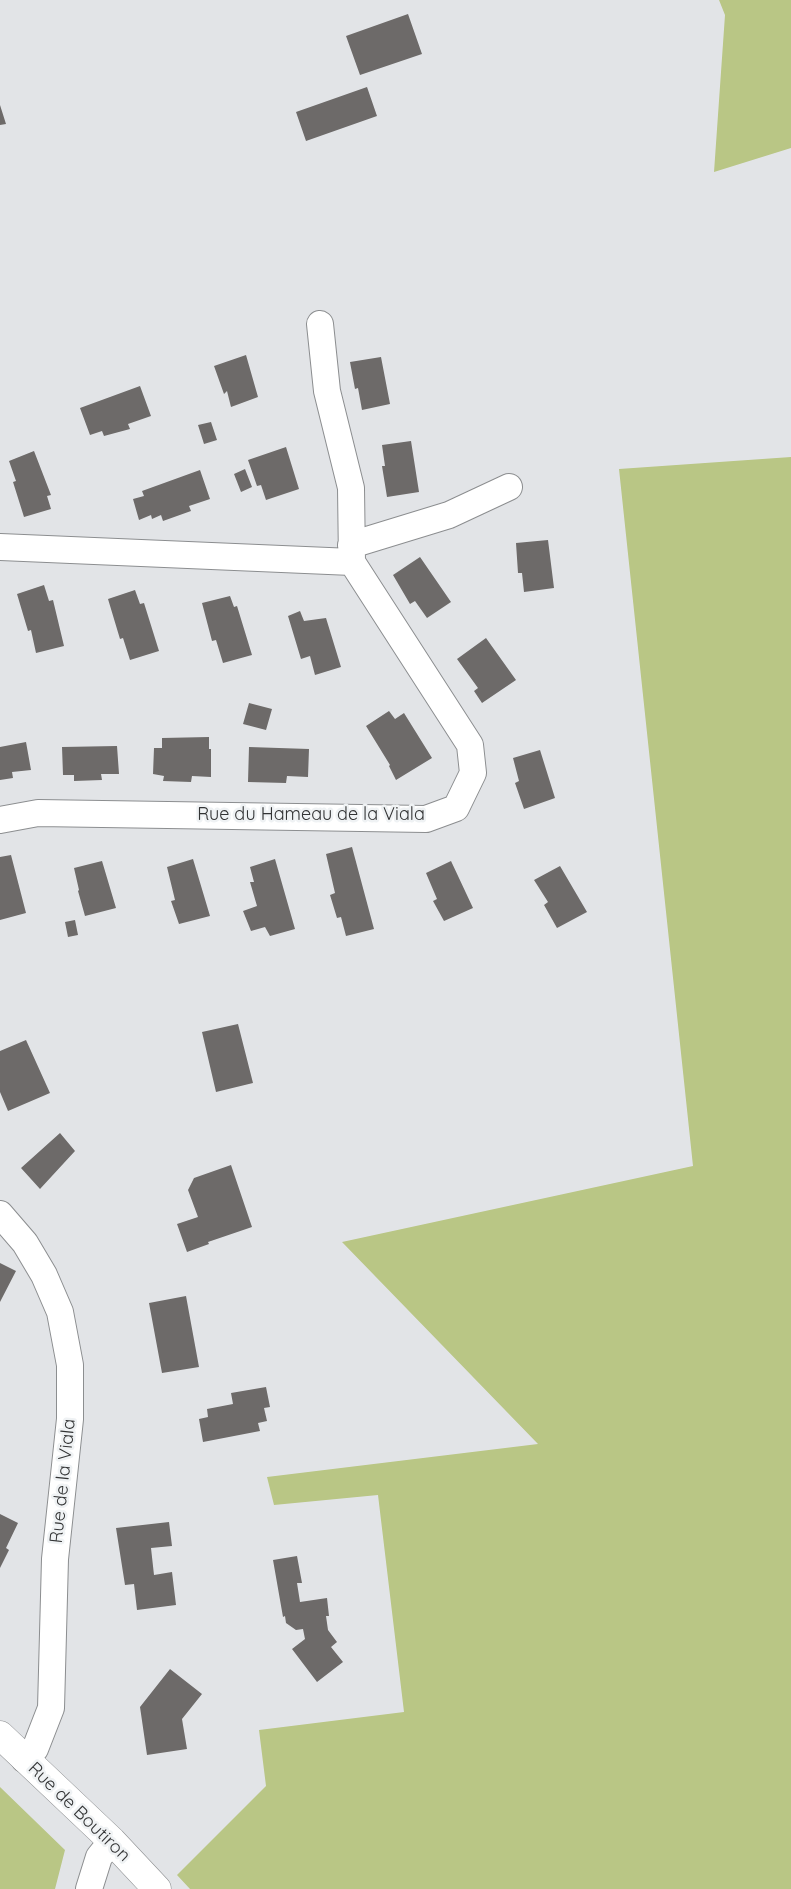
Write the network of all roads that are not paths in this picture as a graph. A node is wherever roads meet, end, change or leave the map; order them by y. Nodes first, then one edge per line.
1 (320, 324) dead end
2 (509, 486) dead end
3 (0, 547) edge
4 (351, 554) junction
5 (0, 820) edge
6 (0, 1214) edge
7 (0, 1735) edge
8 (24, 1759) junction
9 (112, 1842) junction
10 (89, 1889) edge
11 (157, 1889) edge

1 - 4 street
2 - 4 street
3 - 4 street
4 - 5 street, Rue du Hameau de la Viala
6 - 8 street, Rue de la Viala
7 - 8 main road, Rue de Boutiron
8 - 9 main road, Rue de Boutiron
9 - 10 street
9 - 11 main road, Rue de Boutiron

